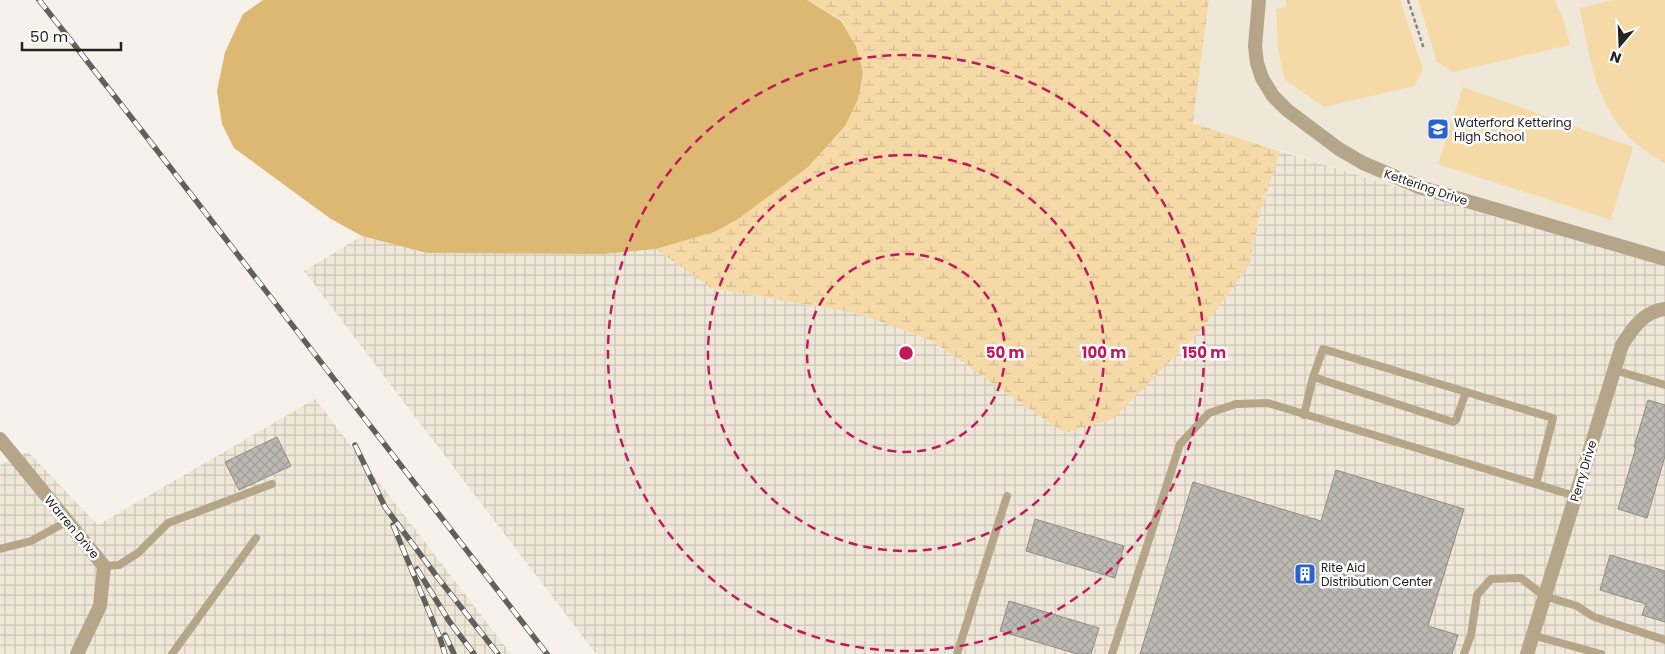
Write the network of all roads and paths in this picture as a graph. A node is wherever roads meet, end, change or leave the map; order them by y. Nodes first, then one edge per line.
1 (1259, 0) edge
2 (1408, 0) edge
3 (1424, 49) dead end
4 (1665, 259) edge
5 (1665, 309) edge
6 (1614, 370) junction
7 (1313, 377) junction
8 (1665, 385) edge
9 (1466, 392) junction
10 (1304, 415) junction
11 (0, 439) edge
12 (272, 484) dead end
13 (1536, 484) junction
14 (1007, 496) dead end
15 (1575, 496) junction
16 (68, 521) junction
17 (256, 538) dead end
18 (0, 549) edge
19 (104, 566) junction
20 (1544, 596) junction
21 (1532, 635) junction
22 (1665, 640) edge
23 (77, 654) edge
24 (172, 654) edge
25 (957, 654) edge
26 (1112, 654) edge
27 (1464, 654) edge
28 (1527, 654) edge
29 (1601, 654) edge

1 - 4 street, Kettering Drive
2 - 3 path
5 - 6 street, Perry Drive
6 - 8 lane
6 - 15 street, Perry Drive
7 - 9 lane
7 - 9 lane
7 - 10 lane
9 - 13 lane
10 - 13 lane
10 - 26 lane
11 - 16 street, Warren Drive
12 - 19 lane
13 - 15 lane
14 - 25 lane
15 - 20 street, Perry Drive
16 - 18 lane
16 - 19 street, Warren Drive
17 - 24 lane
19 - 23 street, Warren Drive
20 - 21 street, Perry Drive
20 - 22 lane
20 - 27 lane
21 - 28 street, Perry Drive
21 - 29 lane

